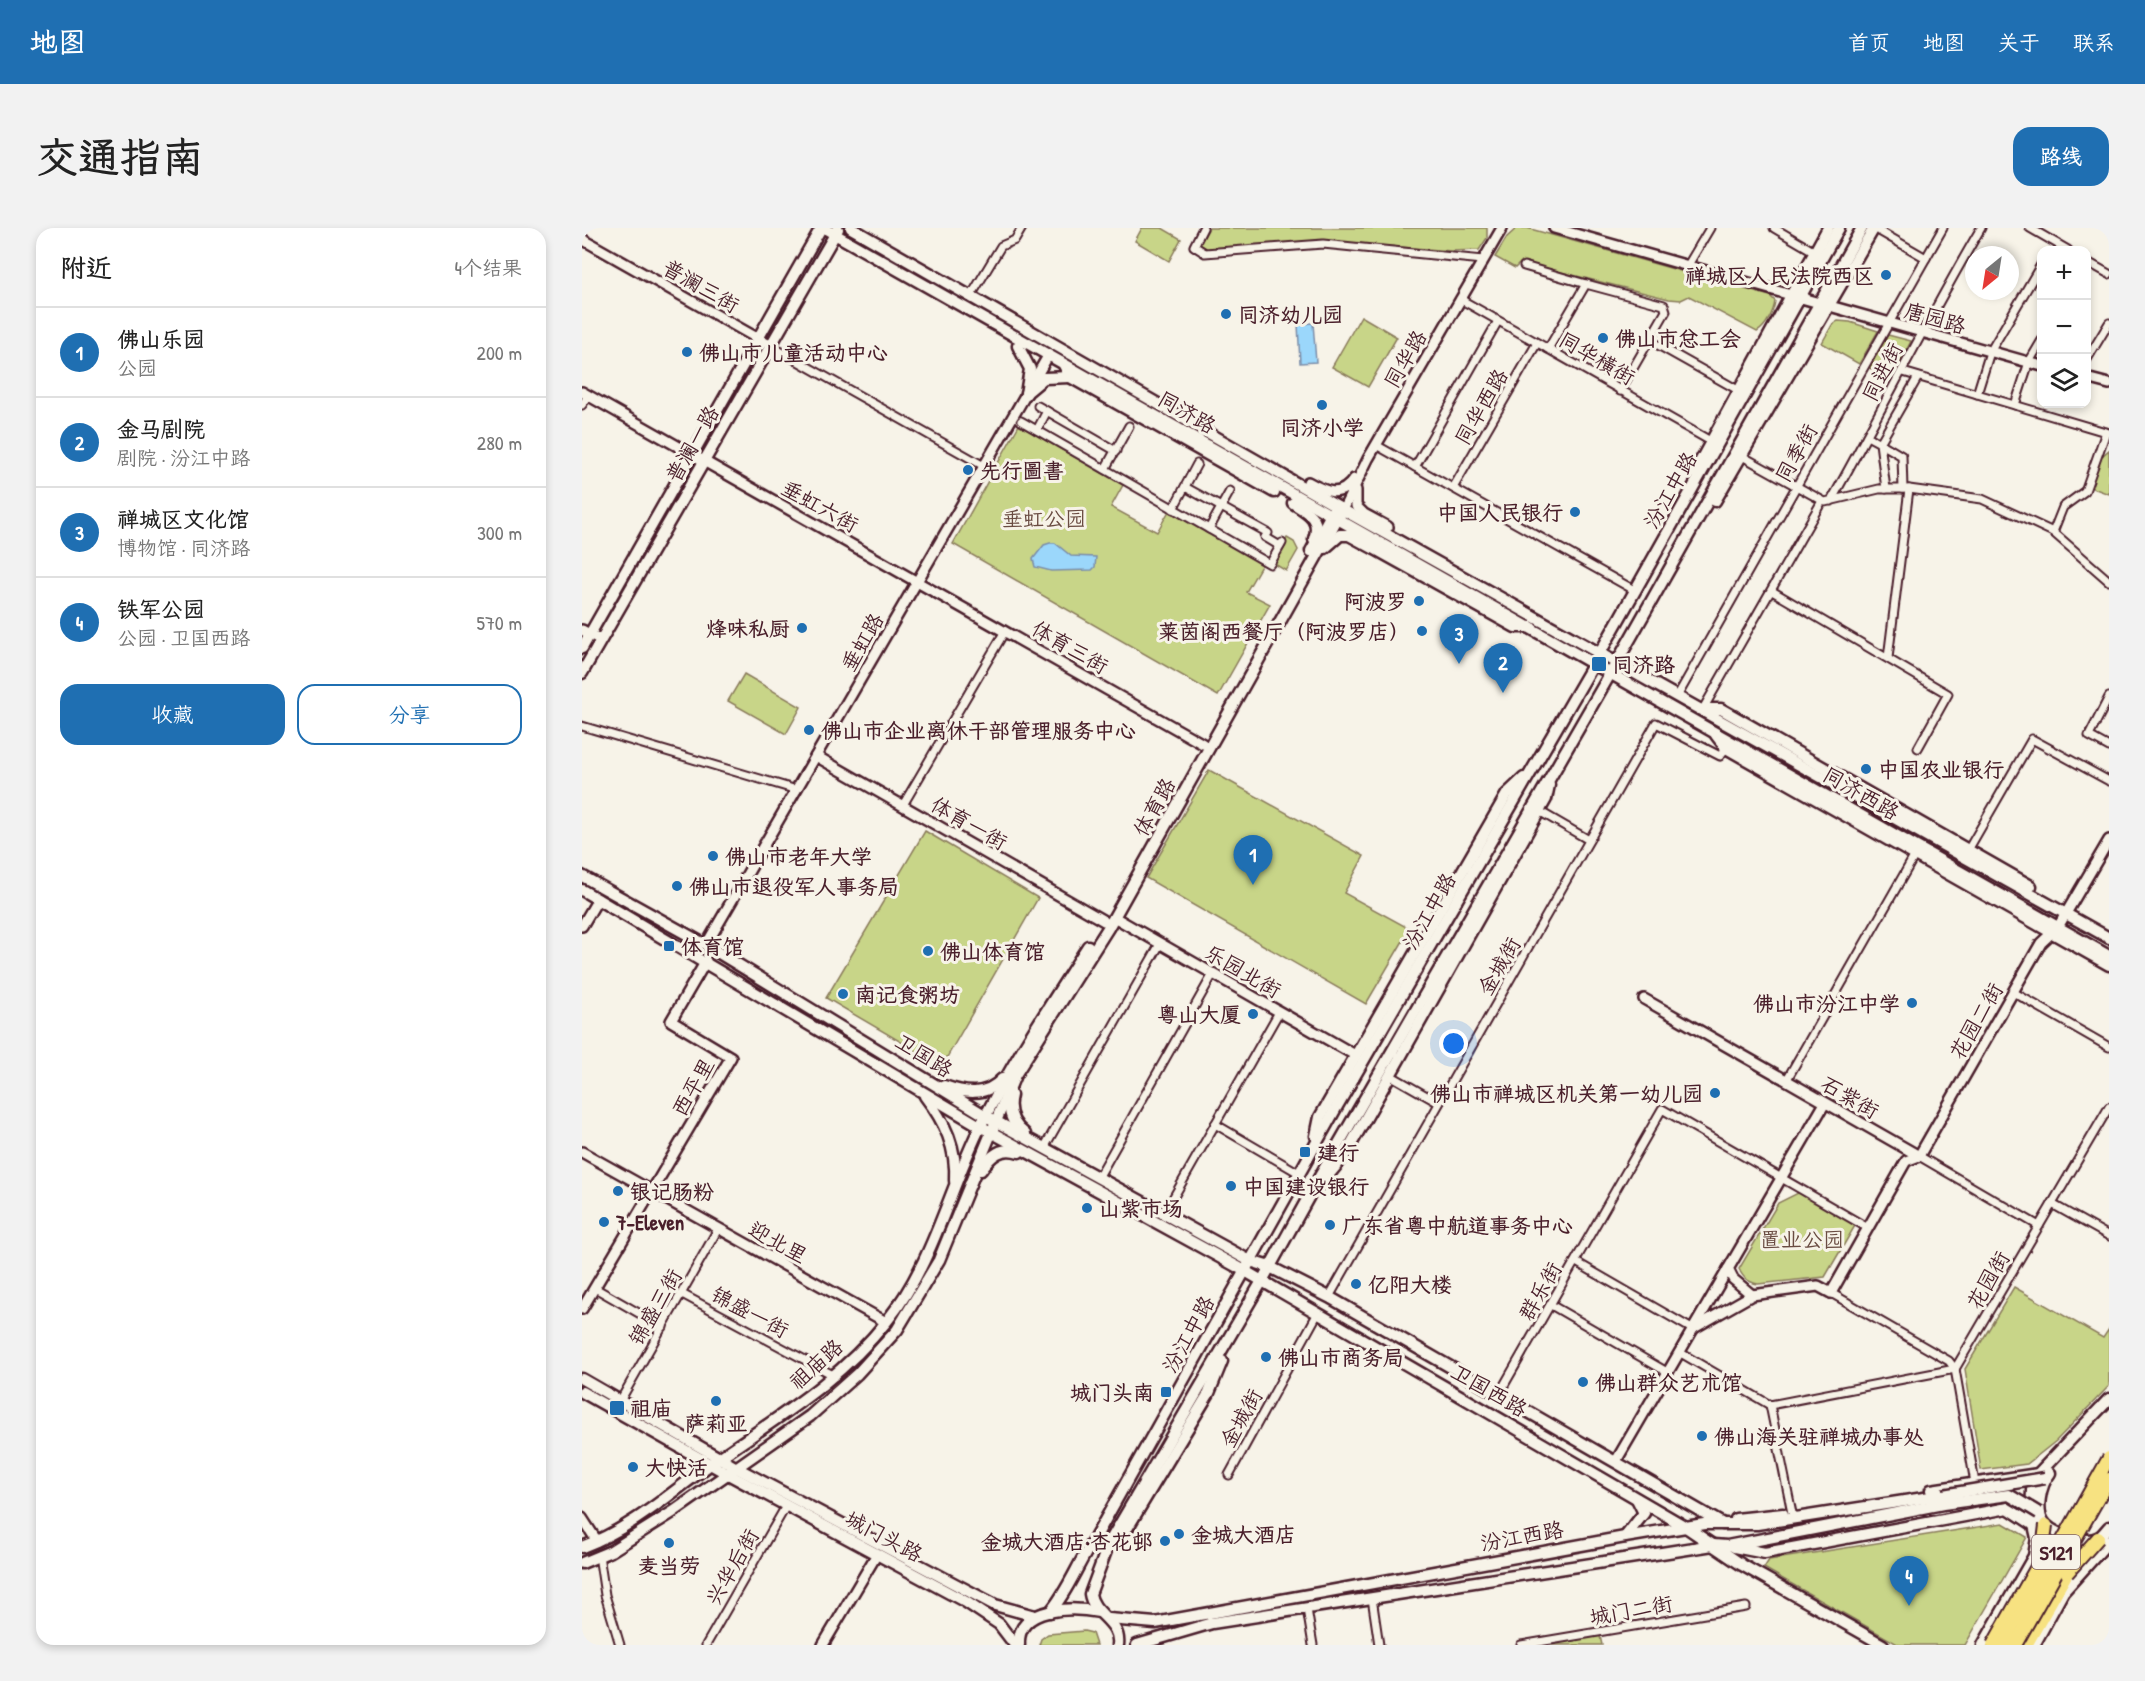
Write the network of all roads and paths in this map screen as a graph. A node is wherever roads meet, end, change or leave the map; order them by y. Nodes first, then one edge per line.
1 (822, 228) edge
2 (850, 228) edge
3 (1022, 228) edge
4 (1203, 228) edge
5 (1502, 228) edge
6 (1554, 228) edge
7 (1710, 228) edge
8 (1774, 228) edge
9 (1828, 228) edge
10 (1839, 228) edge
11 (1862, 228) edge
12 (1874, 228) edge
13 (1943, 228) edge
14 (1981, 228) edge
15 (2030, 228) edge
16 (837, 231) edge
17 (582, 239) edge
18 (2054, 242) junction
19 (856, 246) junction
20 (2052, 246) edge
21 (2061, 246) edge
22 (1815, 252) junction
23 (1926, 258) junction
24 (1483, 260) junction
25 (2091, 264) edge
26 (1688, 265) junction
27 (1524, 266) dead end
28 (2037, 272) edge
29 (2109, 274) edge
30 (1586, 284) junction
31 (974, 291) dead end
32 (1795, 297) junction
33 (1460, 299) junction
34 (1824, 306) junction
35 (1498, 321) junction
36 (1888, 323) junction
37 (2109, 323) edge
38 (1920, 333) junction
39 (758, 338) junction
40 (1650, 340) junction
41 (1537, 343) junction
42 (771, 346) junction
43 (1018, 346) junction
44 (1031, 346) junction
45 (2037, 348) edge
46 (1548, 349) junction
47 (1990, 352) junction
48 (2090, 354) edge
49 (1048, 356) junction
50 (2029, 362) junction
51 (1064, 364) junction
52 (2037, 364) edge
53 (1903, 372) junction
54 (1918, 376) junction
55 (1070, 377) junction
56 (2091, 379) edge
57 (2109, 384) edge
58 (1737, 390) junction
59 (1620, 391) junction
60 (585, 394) edge
61 (1026, 394) junction
62 (1977, 394) junction
63 (582, 405) edge
64 (2015, 405) junction
65 (1038, 406) dead end
66 (1047, 411) junction
67 (1021, 421) dead end
68 (1129, 426) dead end
69 (1037, 430) junction
70 (2107, 433) edge
71 (1867, 436) junction
72 (1715, 443) junction
73 (1880, 443) junction
74 (1376, 445) junction
75 (1116, 451) junction
76 (692, 455) junction
77 (1742, 456) junction
78 (1368, 459) junction
79 (704, 462) junction
80 (1197, 464) dead end
81 (984, 466) junction
82 (1415, 467) junction
83 (1105, 470) junction
84 (1308, 482) dead end
85 (1796, 486) junction
86 (1185, 487) junction
87 (1453, 488) junction
88 (1886, 489) junction
89 (1906, 489) junction
90 (1350, 490) junction
91 (1230, 491) dead end
92 (1826, 501) junction
93 (1306, 502) junction
94 (1293, 503) junction
95 (1221, 507) junction
96 (1173, 508) junction
97 (1337, 513) junction
98 (1388, 527) junction
99 (1209, 529) junction
100 (1367, 529) junction
101 (2053, 532) junction
102 (1375, 549) junction
103 (1310, 560) junction
104 (1673, 563) junction
105 (2109, 581) edge
106 (918, 582) junction
107 (1636, 591) junction
108 (1772, 591) junction
109 (1531, 627) junction
110 (1005, 631) junction
111 (586, 633) edge
112 (1568, 635) junction
113 (601, 640) junction
114 (582, 648) edge
115 (1597, 658) junction
116 (1888, 658) junction
117 (1615, 667) junction
118 (582, 673) edge
119 (1678, 695) junction
120 (2109, 697) edge
121 (1703, 710) junction
122 (582, 726) edge
123 (1712, 730) junction
124 (1203, 744) junction
125 (2109, 747) edge
126 (1726, 748) junction
127 (1918, 748) dead end
128 (816, 756) junction
129 (1533, 769) junction
130 (1550, 778) junction
131 (2109, 781) edge
132 (797, 789) junction
133 (1833, 800) junction
134 (903, 806) junction
135 (1539, 811) junction
136 (1848, 817) junction
137 (1874, 822) junction
138 (1590, 840) junction
139 (2109, 840) edge
140 (1968, 850) junction
141 (1915, 855) junction
142 (582, 876) edge
143 (582, 890) edge
144 (598, 899) junction
145 (2068, 911) junction
146 (1109, 919) junction
147 (582, 927) edge
148 (2055, 930) junction
149 (2109, 930) edge
150 (2109, 938) edge
151 (1160, 944) junction
152 (706, 945) junction
153 (2109, 956) edge
154 (706, 962) junction
155 (2109, 965) edge
156 (1214, 974) junction
157 (2013, 992) junction
158 (1644, 999) dead end
159 (1279, 1012) junction
160 (2109, 1047) edge
161 (1355, 1055) junction
162 (1013, 1070) junction
163 (1390, 1075) junction
164 (928, 1081) junction
165 (1786, 1081) junction
166 (921, 1092) junction
167 (1439, 1103) junction
168 (1825, 1103) junction
169 (2109, 1107) edge
170 (990, 1118) junction
171 (1215, 1124) junction
172 (980, 1126) junction
173 (990, 1132) junction
174 (1043, 1148) junction
175 (1313, 1149) junction
176 (582, 1152) edge
177 (1918, 1156) junction
178 (1038, 1158) junction
179 (1299, 1173) junction
180 (1098, 1178) junction
181 (1781, 1178) junction
182 (970, 1185) junction
183 (954, 1190) junction
184 (652, 1192) junction
185 (1307, 1200) junction
186 (2052, 1204) junction
187 (1164, 1214) junction
188 (2039, 1226) junction
189 (1868, 1228) junction
190 (718, 1229) junction
191 (2109, 1236) edge
192 (1576, 1262) junction
193 (1248, 1266) junction
194 (1270, 1267) junction
195 (1728, 1269) junction
196 (1262, 1281) junction
197 (595, 1288) junction
198 (1831, 1293) junction
199 (682, 1294) junction
200 (1713, 1295) junction
201 (1752, 1295) junction
202 (1329, 1297) junction
203 (1551, 1305) junction
204 (582, 1309) edge
205 (1727, 1309) junction
206 (1318, 1313) junction
207 (886, 1322) junction
208 (663, 1327) junction
209 (1692, 1329) junction
210 (1679, 1352) junction
211 (1955, 1369) junction
212 (1667, 1372) junction
213 (835, 1376) junction
214 (582, 1379) edge
215 (582, 1392) edge
216 (1499, 1394) junction
217 (2109, 1399) edge
218 (620, 1401) junction
219 (1770, 1405) junction
220 (2109, 1408) edge
221 (2109, 1458) edge
222 (715, 1461) junction
223 (1616, 1461) junction
224 (730, 1470) junction
225 (1229, 1475) dead end
226 (2041, 1476) junction
227 (2109, 1479) edge
228 (1975, 1483) junction
229 (1637, 1498) junction
230 (1943, 1500) junction
231 (786, 1506) junction
232 (2039, 1513) junction
233 (1708, 1515) junction
234 (1885, 1515) junction
235 (1789, 1516) junction
236 (582, 1518) edge
237 (1852, 1522) junction
238 (1723, 1524) junction
239 (2040, 1525) junction
240 (1686, 1527) junction
241 (2109, 1527) edge
242 (1870, 1533) junction
243 (1625, 1537) junction
244 (2037, 1538) junction
245 (2104, 1540) edge
246 (597, 1541) junction
247 (1713, 1545) junction
248 (1728, 1546) junction
249 (582, 1547) edge
250 (877, 1554) junction
251 (599, 1556) junction
252 (2037, 1559) junction
253 (2091, 1560) junction
254 (582, 1563) edge
255 (1742, 1565) junction
256 (2070, 1577) junction
257 (1372, 1598) junction
258 (1746, 1607) dead end
259 (1307, 1609) junction
260 (1050, 1612) junction
261 (1099, 1612) junction
262 (1035, 1616) junction
263 (1109, 1619) junction
264 (1151, 1642) edge
265 (620, 1645) edge
266 (706, 1645) edge
267 (823, 1645) edge
268 (1017, 1645) edge
269 (1118, 1645) edge
270 (1137, 1645) edge
271 (1313, 1645) edge
272 (1379, 1645) edge
273 (1521, 1645) edge
274 (1883, 1645) edge
275 (1983, 1645) edge
276 (1993, 1645) edge
277 (2004, 1645) edge
278 (2015, 1645) edge
279 (2026, 1645) edge
280 (2034, 1645) edge

1 - 16 main road, 同济路
1 - 39 main road, 普澜一路
2 - 97 main road, 同济路
3 - 31 street
4 - 24 street
5 - 24 street, 同华路
6 - 26 street, 唐园路
7 - 26 street
8 - 22 street
9 - 22 main road
10 - 32 main road, 汾江中路
11 - 34 main road, 汾江中路
12 - 23 street
12 - 34 main road
13 - 23 street, 同季街
14 - 38 street, 同进街
15 - 18 street
16 - 19 main road, 同济路
16 - 42 main road, 普澜一路
17 - 39 street, 普澜三街
18 - 20 street
18 - 21 street
19 - 43 main road
19 - 44 main road, 同济路
22 - 32 main road
23 - 36 street, 同季街
24 - 33 street, 同华路
25 - 29 street
26 - 32 street, 唐园路
27 - 30 street
28 - 47 street
30 - 40 street
30 - 46 street
32 - 34 street, 唐园路
32 - 58 main road
32 - 72 main road, 汾江中路
33 - 35 street, 同华横街
33 - 74 street, 同华路
34 - 36 street, 唐园路
34 - 77 main road
34 - 104 main road, 汾江中路
35 - 41 street, 同华横街
35 - 82 street
36 - 38 street, 唐园路
36 - 85 street, 同季街
37 - 48 street
38 - 47 street, 唐园路
38 - 53 street, 同进街
39 - 42 street, 普澜三街
39 - 76 main road, 普澜一路
40 - 58 street
40 - 59 street
41 - 46 street, 同华横街
41 - 87 street, 同华西路
42 - 79 main road, 普澜一路
42 - 81 street
43 - 44 main road
43 - 61 main road
44 - 49 main road, 同济路
45 - 50 street
46 - 59 street, 同华横街
47 - 50 street, 唐园路
47 - 62 street
49 - 51 main road, 同济路
49 - 61 street, 垂虹路
50 - 52 street, 唐园路
50 - 64 street
51 - 55 main road
51 - 93 main road, 同济路
53 - 54 street
53 - 71 street, 同进街
54 - 62 street
54 - 73 street
55 - 61 main road
55 - 94 main road
56 - 57 street
58 - 72 main road
59 - 72 street, 同华横街
60 - 63 street
60 - 76 street, 垂虹六街
61 - 81 street, 垂虹路
62 - 64 street
64 - 70 street
65 - 66 street
66 - 69 street
66 - 75 street
67 - 69 street
68 - 75 street
69 - 83 street
70 - 101 street
71 - 73 street
71 - 92 street, 同进街
72 - 107 main road, 汾江中路
73 - 88 street
73 - 89 street
74 - 78 street, 同华路
74 - 82 street
75 - 83 street
76 - 79 street, 垂虹六街
76 - 111 main road, 普澜一路
77 - 85 street
77 - 104 main road
78 - 90 street, 同华路
78 - 98 street
79 - 106 street, 垂虹六街
79 - 113 main road, 普澜一路
80 - 86 street
81 - 106 street, 垂虹路
82 - 87 street
83 - 96 street
84 - 90 street
85 - 92 street
85 - 119 street, 同季街
86 - 95 street
86 - 96 street
87 - 107 street
88 - 89 street
88 - 92 street
89 - 101 street
89 - 116 street
90 - 97 street, 体育路
91 - 95 street
92 - 108 street, 同进街
93 - 94 main road
93 - 97 main road, 同济路
94 - 103 main road
95 - 99 street
95 - 99 street
96 - 99 street
97 - 100 main road, 同济路
97 - 103 main road, 体育路
98 - 100 main road
98 - 112 main road
100 - 102 main road
100 - 109 main road, 同济路
100 - 112 main road, 同济路
101 - 105 street
102 - 103 main road
102 - 109 main road
103 - 124 main road, 体育路
103 - 146 main road, 体育路
104 - 117 main road, 汾江中路
106 - 110 street, 体育三街
106 - 128 street, 垂虹路
107 - 115 main road, 汾江中路
108 - 116 street
108 - 121 street, 同进街
109 - 115 main road, 同济路
110 - 124 street, 体育三街
110 - 134 street
111 - 113 street
111 - 114 main road, 普澜一路
112 - 115 main road, 同济路
113 - 118 main road, 普澜一路
115 - 117 main road, 同济西路
115 - 129 main road, 汾江中路
116 - 127 street
117 - 119 main road, 同济西路
117 - 123 main road, 同济西路
117 - 130 main road, 汾江中路
119 - 121 main road, 同济西路
120 - 125 street
121 - 140 main road
121 - 145 main road, 同济西路
122 - 132 street
123 - 126 main road
123 - 133 main road, 同济西路
124 - 146 main road, 体育路
126 - 136 main road
126 - 138 street, 金城街
128 - 132 street, 垂虹路
128 - 134 street, 体育一街
129 - 161 main road
129 - 175 main road, 汾江中路
130 - 135 main road
130 - 185 main road, 汾江中路
131 - 140 street
132 - 152 street, 垂虹路
133 - 136 main road
133 - 137 main road, 同济西路
134 - 146 street, 体育一街
135 - 138 street
135 - 163 main road
136 - 137 main road
136 - 141 main road
137 - 148 main road, 同济西路
138 - 167 street, 金城街
139 - 145 street, 花园二街
140 - 145 main road
141 - 148 main road
141 - 165 street
142 - 152 main road, 卫国路
143 - 144 main road
144 - 147 street
144 - 154 main road
145 - 148 street, 花园二街
145 - 149 main road
145 - 150 main road, 同济西路
146 - 151 street, 乐园北街
146 - 162 main road, 体育路
148 - 153 main road, 同济西路
148 - 155 main road
148 - 157 street, 花园二街
151 - 156 street, 乐园北街
151 - 174 street
152 - 164 main road, 卫国路
154 - 166 main road
154 - 184 street, 西平里
156 - 159 street, 乐园北街
156 - 180 street
157 - 160 street
157 - 177 street, 花园二街
158 - 165 street, 石紫街
159 - 161 street, 乐园北街
159 - 171 street
161 - 175 main road
162 - 164 main road
162 - 170 main road, 体育路
162 - 174 main road
163 - 167 street
163 - 185 main road
164 - 170 main road, 卫国路
165 - 168 street, 石紫街
166 - 172 main road
166 - 183 main road
167 - 202 street, 金城街
168 - 177 street, 石紫街
168 - 181 street
169 - 186 street, 花园街
170 - 172 main road, 祖庙路
170 - 173 main road, 祖庙路
170 - 174 main road, 卫国路
171 - 179 street
171 - 187 street
172 - 173 main road
172 - 183 main road, 祖庙路
173 - 178 main road
173 - 182 main road, 祖庙路
174 - 180 main road, 卫国路
175 - 179 main road, 汾江中路
176 - 184 street, 迎北里
177 - 188 street, 石紫街
177 - 189 street, 花园二街
178 - 182 main road
178 - 193 main road
179 - 193 main road, 汾江中路
180 - 187 main road, 卫国路
181 - 189 street
181 - 192 street, 群乐街
181 - 195 street
182 - 224 main road, 祖庙路
183 - 207 main road, 祖庙路
184 - 190 street, 迎北里
184 - 197 street
185 - 194 main road, 汾江中路
186 - 188 street, 花园街
186 - 191 street
187 - 193 main road, 卫国路
188 - 211 street, 花园街
189 - 198 street, 花园二街
190 - 199 street, 锦盛三街
190 - 207 street, 迎北里
192 - 203 street, 群乐街
192 - 209 street
193 - 194 main road, 卫国西路
193 - 196 main road, 卫国西路
193 - 260 main road, 汾江中路
194 - 196 main road, 汾江中路
194 - 202 main road, 卫国西路
195 - 200 street
195 - 201 street
196 - 206 main road, 卫国西路
196 - 261 main road, 汾江中路
197 - 204 street
197 - 208 street
198 - 201 street
198 - 211 street
199 - 208 street, 锦盛三街
199 - 213 street, 锦盛一街
200 - 205 street
200 - 209 street
201 - 205 street
202 - 216 main road, 卫国西路
203 - 212 street
203 - 216 street, 群乐街
205 - 209 street
206 - 225 street, 金城街
206 - 229 main road, 卫国西路
207 - 213 main road, 祖庙路
208 - 218 street, 锦盛三街
209 - 210 street
210 - 212 street
210 - 219 street
211 - 219 street
211 - 228 street
212 - 223 street
213 - 222 main road, 祖庙路
214 - 218 main road
215 - 222 main road
216 - 223 main road, 卫国西路
217 - 226 main road
218 - 222 main road
219 - 235 street
220 - 226 main road
221 - 277 highway, S121, bridge
222 - 224 main road
222 - 246 main road, 祖庙路
223 - 233 main road, 卫国西路
224 - 231 main road, 城门头路
224 - 251 main road, 祖庙路
224 - 262 main road, 城门头路
226 - 228 main road
226 - 230 main road, bridge
226 - 232 main road
226 - 239 main road
227 - 278 highway, S121, bridge
228 - 235 main road
229 - 240 main road, 卫国西路
229 - 243 main road
230 - 232 main road, bridge
230 - 234 main road, 汾江西路
230 - 235 main road, 汾江西路
231 - 250 main road, 城门头路
231 - 266 street, 兴华后街
232 - 239 main road, bridge
233 - 235 main road
233 - 238 main road, 卫国西路
234 - 237 main road, 汾江西路
234 - 242 main road
235 - 238 main road, 汾江西路
236 - 246 street
237 - 242 main road
237 - 248 main road, 汾江西路
238 - 240 main road, 汾江西路
238 - 248 main road
239 - 242 main road
239 - 244 main road
239 - 245 main road, bridge
239 - 252 highway, bridge
240 - 243 main road, 汾江西路
240 - 247 main road, 卫国西路
241 - 245 main road
242 - 248 main road
243 - 263 main road, 汾江西路
244 - 252 main road
244 - 253 main road
245 - 253 main road
245 - 256 highway, bridge
246 - 249 main road, 祖庙路
247 - 248 main road, 汾江西路
247 - 255 main road, 卫国西路
247 - 257 main road, 汾江西路
248 - 255 main road
250 - 267 street
250 - 268 main road, 城门头路
251 - 254 main road, 祖庙路
251 - 265 street
252 - 256 highway, bridge
252 - 275 main road
252 - 276 highway, bridge
253 - 256 main road
255 - 274 main road
256 - 279 highway
256 - 280 main road
257 - 259 main road, 汾江西路
257 - 272 street
258 - 273 street, 城门二街
259 - 264 main road, 汾江西路
259 - 271 street
260 - 261 main road
260 - 262 main road
261 - 263 main road
262 - 268 main road
263 - 269 main road
264 - 270 main road, 汾江西路

